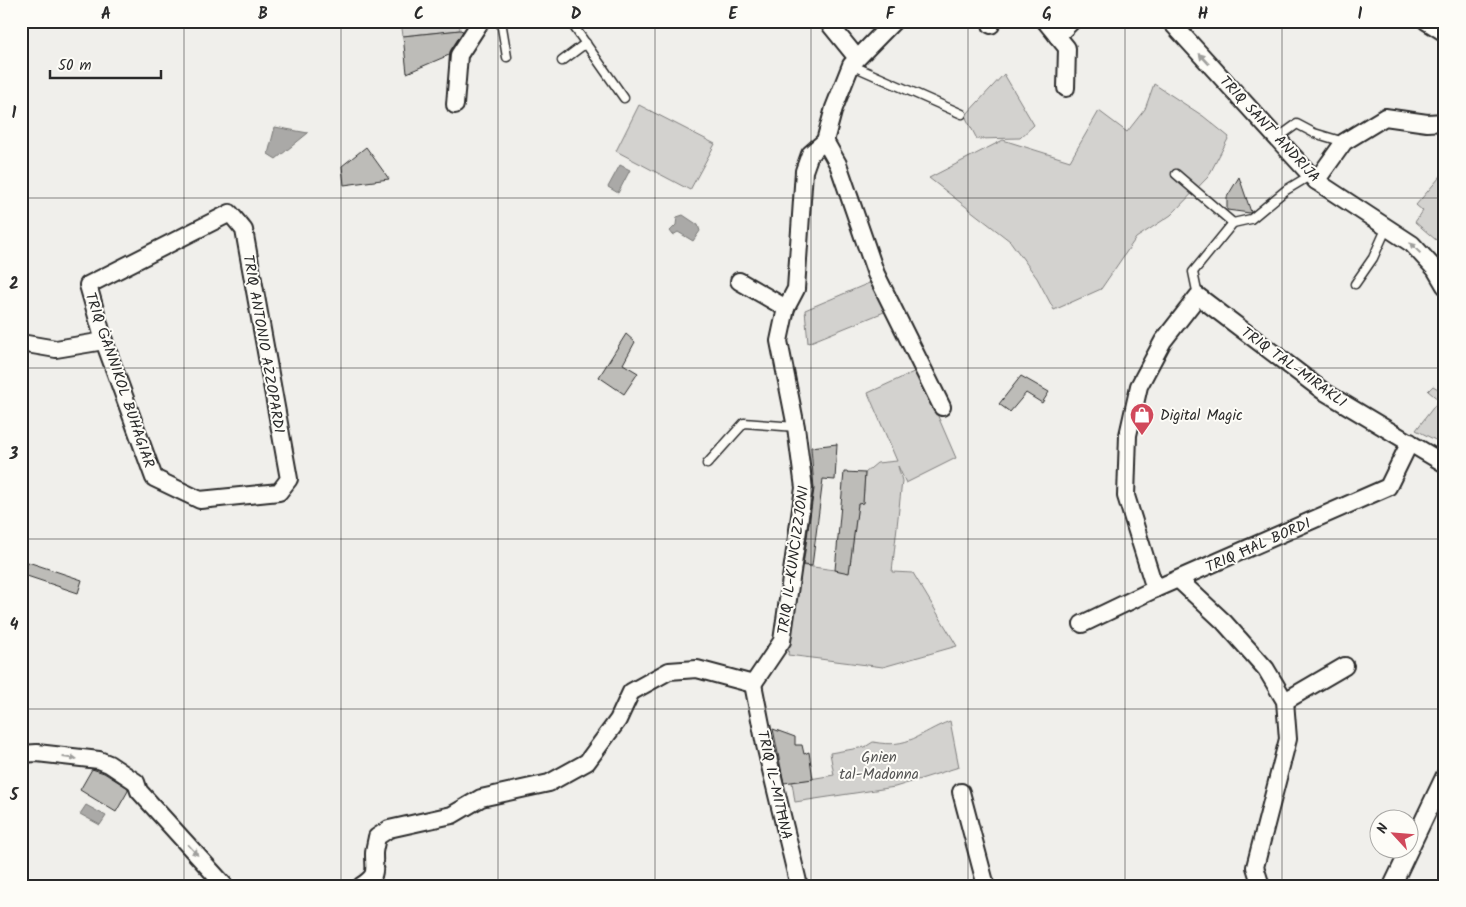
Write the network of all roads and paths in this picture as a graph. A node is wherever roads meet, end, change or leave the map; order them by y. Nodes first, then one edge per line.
1 (481, 21) edge
2 (501, 21) edge
3 (570, 21) edge
4 (827, 21) edge
5 (894, 21) edge
6 (1045, 21) edge
7 (1072, 21) edge
8 (1170, 21) edge
9 (1426, 21) edge
10 (1445, 33) edge
11 (1057, 36) junction
12 (586, 42) junction
13 (507, 57) dead end
14 (562, 61) dead end
15 (854, 61) junction
16 (1066, 88) dead end
17 (624, 98) dead end
18 (455, 106) dead end
19 (962, 114) dead end
20 (1445, 122) edge
21 (1279, 138) junction
22 (825, 141) junction
23 (1344, 142) junction
24 (1176, 174) dead end
25 (1314, 178) junction
26 (230, 213) joint
27 (1233, 223) junction
28 (1387, 227) junction
29 (1440, 266) edge
30 (739, 281) dead end
31 (1355, 284) dead end
32 (1445, 286) edge
33 (1198, 296) junction
34 (786, 308) junction
35 (21, 342) edge
36 (104, 342) junction
37 (942, 407) dead end
38 (796, 427) junction
39 (1410, 442) junction
40 (707, 464) dead end
41 (1445, 464) edge
42 (288, 479) joint
43 (1178, 580) junction
44 (1155, 589) junction
45 (1082, 624) dead end
46 (1345, 666) dead end
47 (753, 684) junction
48 (1285, 701) junction
49 (21, 754) edge
50 (1445, 774) edge
51 (961, 792) dead end
52 (225, 886) edge
53 (360, 886) edge
54 (800, 886) edge
55 (986, 886) edge
56 (1261, 886) edge
57 (1392, 886) edge

1 - 18 street
2 - 13 lane
3 - 12 lane
4 - 15 street
5 - 15 street
6 - 11 street
7 - 11 street
21 -> 8 street, TRIQ SANT' ANDRIJA
9 - 10 street
11 - 16 street
12 - 14 lane
12 - 17 lane
15 - 19 lane
15 - 22 street, TRIQ IL-KUNĊIZZJONI
20 - 23 street
21 - 23 lane
21 - 25 street, TRIQ SANT' ANDRIJA
22 - 34 street, TRIQ IL-KUNĊIZZJONI
22 - 37 street
23 - 25 street
24 - 27 lane
25 - 27 lane
25 - 28 street, TRIQ SANT' ANDRIJA
26 - 36 street, TRIQ ĠANNIKOL BUHAGIAR
26 - 42 street, TRIQ ANTONIO AZZOPARDI
27 - 33 lane
29 -> 28 street, TRIQ SANT' ANDRIJA
28 - 31 lane
29 - 32 street, TRIQ SANT' ANDRIJA
30 - 34 street
33 - 39 street, TRIQ TAL-MIRAKLI
33 - 44 street
34 - 38 street, TRIQ IL-KUNĊIZZJONI
35 - 36 street
36 - 42 street, TRIQ ĠANNIKOL BUHAGIAR
38 - 40 lane
38 - 47 street, TRIQ IL-KUNĊIZZJONI
39 - 41 street, TRIQ TAL-MIRAKLI
39 - 43 street, TRIQ ĦAL BORDI
43 - 44 street, TRIQ ĦAL BORDI
43 - 48 street
44 - 45 street, TRIQ ĦAL BORDI
46 - 48 street
47 - 53 street
47 - 54 street, TRIQ IL-MITĦNA
48 - 56 street
49 -> 52 street
50 - 57 street
51 - 55 street

